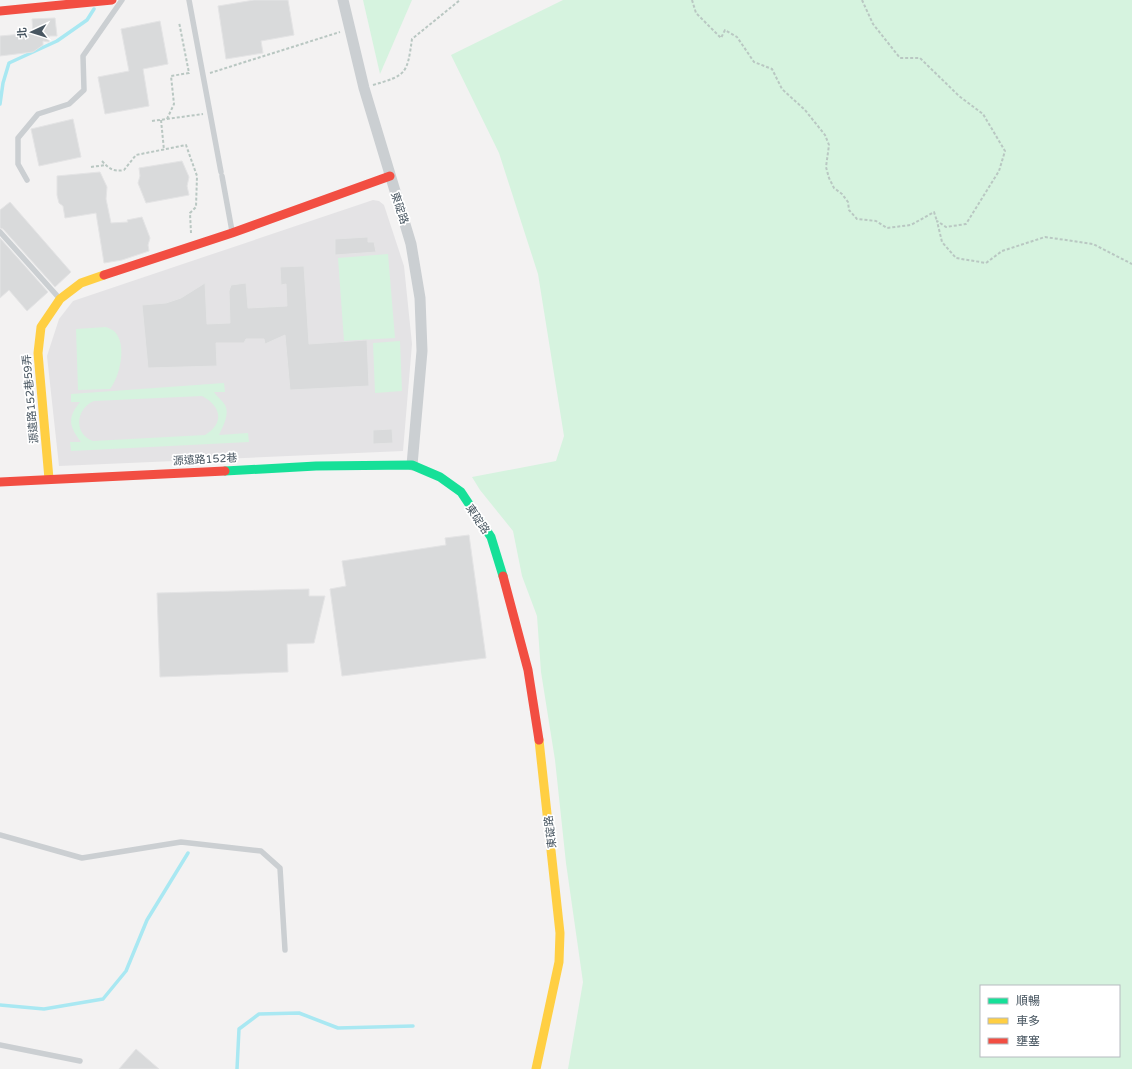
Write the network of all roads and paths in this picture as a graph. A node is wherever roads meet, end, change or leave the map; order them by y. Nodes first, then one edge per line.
1 (112, 0) edge
2 (122, 0) edge
3 (189, 0) edge
4 (343, 0) edge
5 (460, 0) edge
6 (692, 0) edge
7 (862, 0) edge
8 (0, 12) edge
9 (179, 22) dead end
10 (350, 29) junction
11 (203, 76) junction
12 (364, 88) junction
13 (210, 113) junction
14 (167, 119) junction
15 (161, 120) junction
16 (152, 121) dead end
17 (164, 150) junction
18 (102, 161) dead end
19 (106, 165) junction
20 (91, 167) dead end
21 (390, 176) junction
22 (28, 180) dead end
23 (937, 221) junction
24 (0, 232) edge
25 (232, 233) junction
26 (191, 236) dead end
27 (1132, 264) edge
28 (60, 299) junction
29 (412, 465) junction
30 (49, 479) junction
31 (0, 482) edge
32 (0, 835) edge
33 (285, 950) dead end
34 (0, 1045) edge
35 (80, 1061) dead end
36 (536, 1069) edge

1 - 8 street
2 - 22 lane
3 - 11 lane
4 - 10 street, 東碇路
5 - 12 path
6 - 23 path
7 - 23 path
9 - 14 path
10 - 11 path
10 - 12 street, 東碇路
11 - 13 lane
12 - 21 street, 東碇路
13 - 14 path
13 - 25 lane
14 - 15 path
15 - 16 path
15 - 17 path
17 - 19 path
17 - 26 path
18 - 19 path
19 - 20 path
21 - 25 street, 源遠路152巷59弄
21 - 29 street, 東碇路
23 - 27 path
24 - 28 lane
25 - 28 street, 源遠路152巷59弄
28 - 30 street, 源遠路152巷59弄
29 - 30 street, 源遠路152巷
29 - 36 street, 東碇路
30 - 31 street, 源遠路152巷
32 - 33 lane
34 - 35 lane

